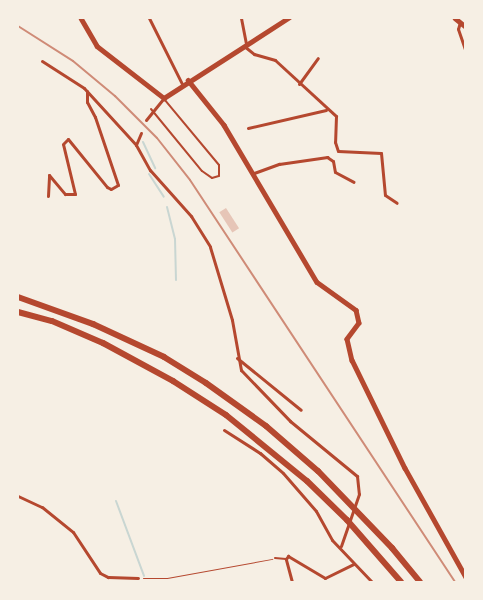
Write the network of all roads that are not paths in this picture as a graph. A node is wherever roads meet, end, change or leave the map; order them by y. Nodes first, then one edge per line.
1 (81, 18) edge
2 (149, 18) edge
3 (241, 18) edge
4 (288, 18) edge
5 (455, 18) edge
6 (460, 22) junction
7 (466, 27) edge
8 (245, 44) junction
9 (466, 52) edge
10 (318, 58) dead end
11 (42, 61) dead end
12 (188, 80) junction
13 (182, 84) junction
14 (299, 84) junction
15 (87, 91) junction
16 (164, 98) junction
17 (152, 110) junction
18 (326, 110) junction
19 (146, 120) dead end
20 (248, 128) dead end
21 (142, 133) dead end
22 (136, 145) junction
23 (254, 173) junction
24 (354, 182) dead end
25 (48, 196) dead end
26 (397, 203) dead end
27 (18, 298) edge
28 (18, 312) edge
29 (237, 358) junction
30 (301, 410) dead end
31 (224, 430) dead end
32 (18, 496) edge
33 (341, 546) junction
34 (275, 558) road end
35 (286, 559) junction
36 (354, 564) junction
37 (466, 577) edge
38 (138, 578) road end
39 (292, 582) edge
40 (372, 582) edge
41 (400, 582) edge
42 (420, 582) edge

1 - 16 street
2 - 13 street
3 - 8 street
4 - 8 street
5 - 6 street
6 - 7 street
6 - 9 street
8 - 12 street
8 - 14 street
10 - 14 street
11 - 15 street
12 - 13 street
12 - 23 street
13 - 16 street
14 - 18 street
15 - 22 street
15 - 25 street
16 - 17 street
16 - 17 lane
17 - 19 street
18 - 20 street
18 - 26 street
21 - 22 street
22 - 29 street
23 - 24 street
23 - 37 street
27 - 42 highway
28 - 41 highway
29 - 30 street
29 - 33 street
31 - 33 street
32 - 38 street
33 - 36 street
34 - 35 lane
35 - 36 street
35 - 39 street
36 - 40 street

